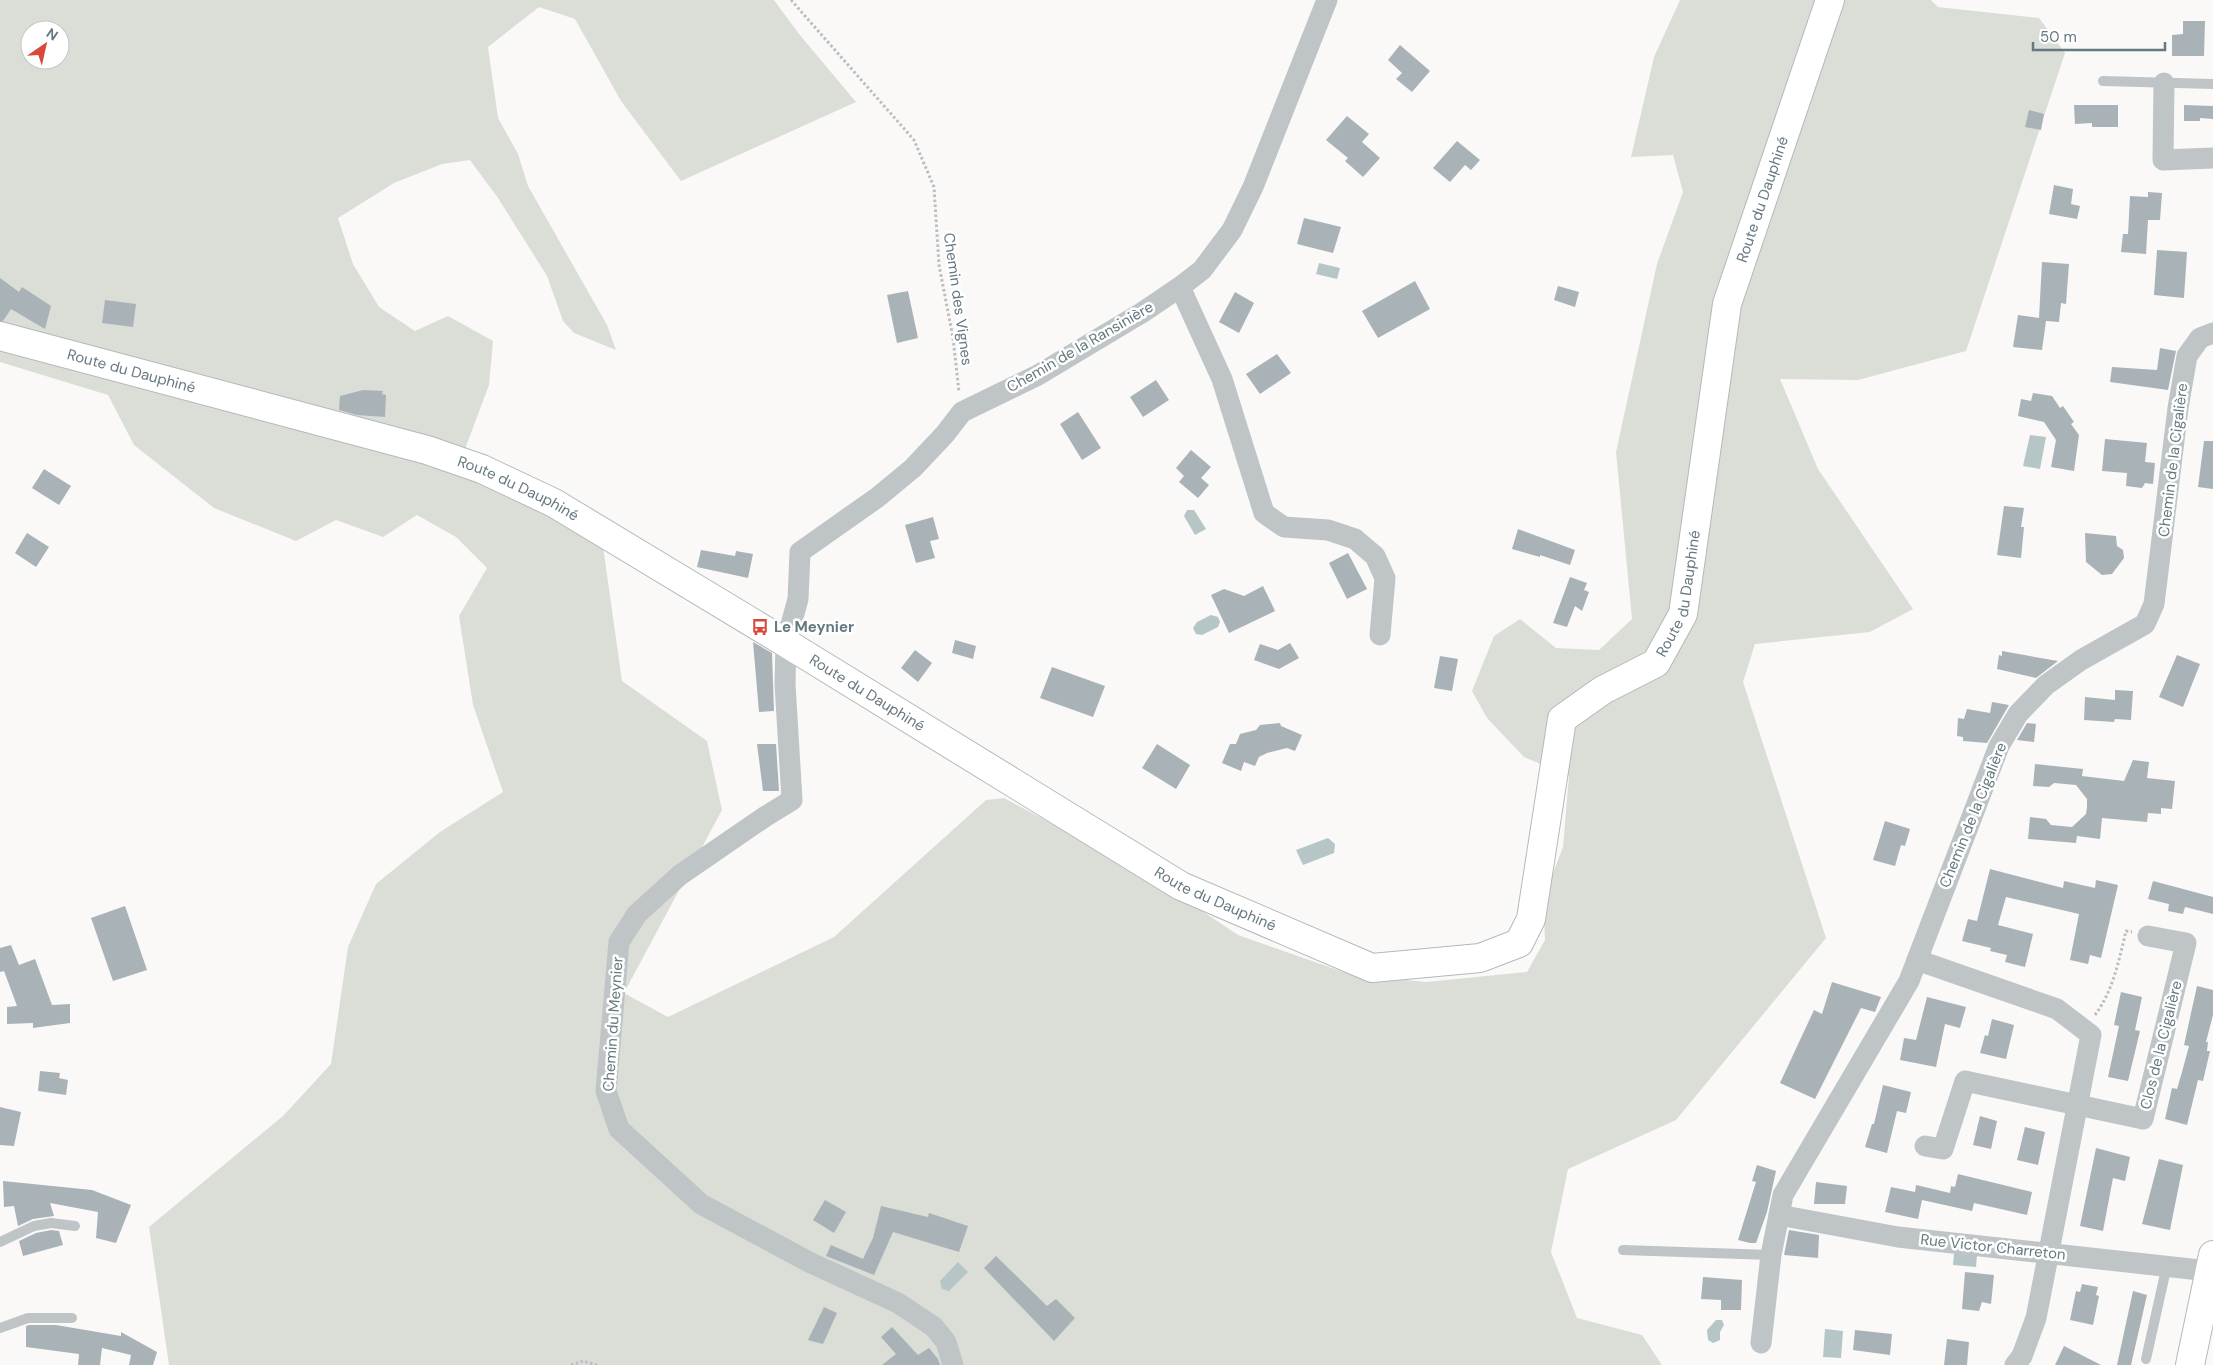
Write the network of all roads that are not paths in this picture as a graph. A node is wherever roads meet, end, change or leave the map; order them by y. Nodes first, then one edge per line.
1 (1327, 0) edge
2 (1830, 0) edge
3 (2103, 81) dead end
4 (2164, 83) junction
5 (2213, 84) edge
6 (2213, 158) edge
7 (1180, 287) junction
8 (2213, 333) edge
9 (0, 336) edge
10 (1380, 635) dead end
11 (786, 643) junction
12 (2148, 936) road end
13 (1917, 960) junction
14 (2077, 1105) junction
15 (1925, 1146) dead end
16 (1779, 1215) junction
17 (75, 1226) dead end
18 (0, 1242) edge
19 (1623, 1250) dead end
20 (2050, 1253) junction
21 (1771, 1256) junction
22 (2211, 1263) edge
23 (2167, 1265) junction
24 (72, 1318) dead end
25 (0, 1328) edge
26 (1761, 1343) dead end
27 (2146, 1359) dead end
28 (953, 1365) edge
29 (2014, 1365) edge
30 (2190, 1365) edge

1 - 7 street, Chemin de la Ransinière
2 - 11 street, Route du Dauphiné
3 - 4 lane
4 - 5 lane
4 - 6 street
7 - 10 street
7 - 11 street, Chemin de la Ransinière
8 - 13 street, Chemin de la Cigalière
9 - 11 street, Route du Dauphiné
11 - 28 street, Chemin du Meynier
12 - 14 street, Clos de la Cigalière
13 - 14 street
13 - 16 street, Chemin de la Cigalière
14 - 15 street, Clos de la Cigalière
14 - 20 street
16 - 20 street, Rue Victor Charreton
16 - 21 street, Chemin de la Cigalière
17 - 18 lane
19 - 21 lane
20 - 23 street, Rue Victor Charreton
20 - 29 street
21 - 26 street, Chemin de la Cigalière
22 - 23 street, Rue Victor Charreton
22 - 30 street
23 - 27 lane
24 - 25 lane

